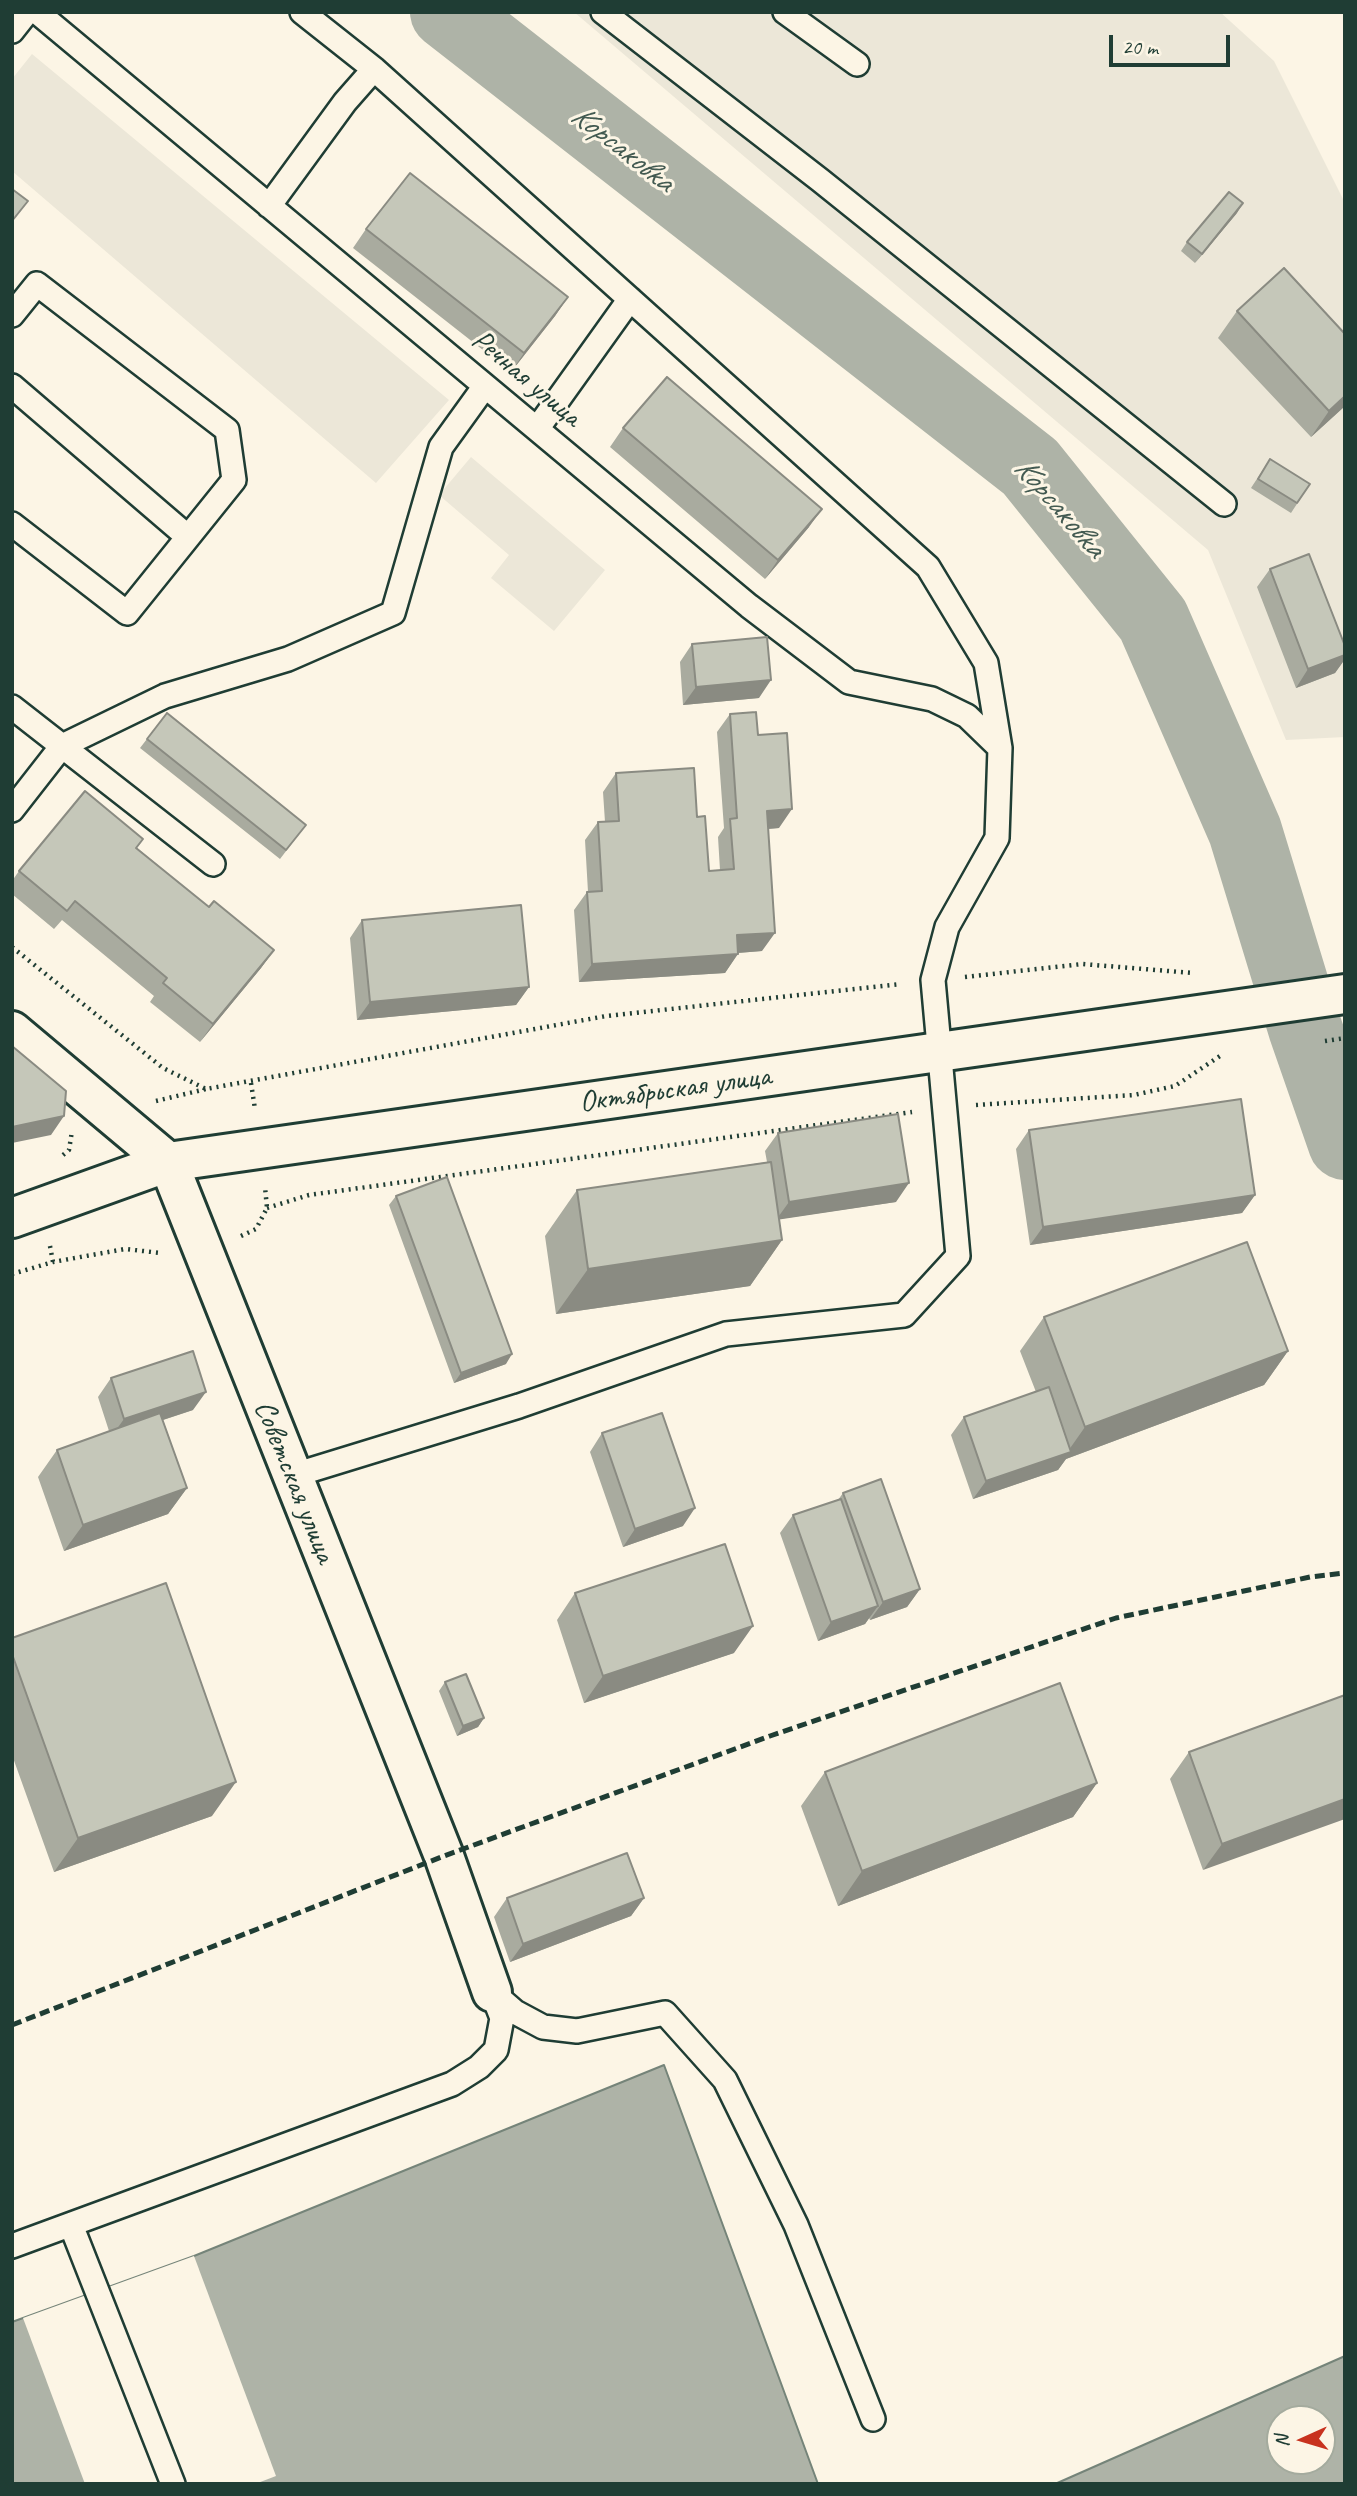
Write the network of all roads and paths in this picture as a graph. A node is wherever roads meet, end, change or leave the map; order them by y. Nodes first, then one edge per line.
1 (27, 12) edge
2 (37, 12) edge
3 (302, 12) edge
4 (785, 12) edge
5 (614, 15) edge
6 (12, 31) edge
7 (858, 64) dead end
8 (374, 69) junction
9 (269, 206) junction
10 (630, 299) junction
11 (12, 315) edge
12 (12, 386) edge
13 (485, 386) junction
14 (537, 429) junction
15 (1224, 504) dead end
16 (12, 524) edge
17 (188, 537) junction
18 (12, 707) edge
19 (62, 746) junction
20 (1000, 748) junction
21 (12, 810) edge
22 (213, 864) dead end
23 (12, 947) edge
24 (1202, 974) dead end
25 (933, 981) junction
26 (1345, 994) edge
27 (12, 1031) edge
28 (941, 1052) junction
29 (1225, 1052) dead end
30 (945, 1107) junction
31 (74, 1120) dead end
32 (61, 1157) dead end
33 (168, 1162) junction
34 (12, 1218) edge
35 (256, 1229) dead end
36 (166, 1257) dead end
37 (12, 1274) edge
38 (290, 1476) junction
39 (492, 1992) junction
40 (71, 2225) junction
41 (12, 2246) edge
42 (873, 2419) dead end
43 (173, 2484) edge

1 - 6 lane
2 - 9 lane, Речная улица
3 - 8 lane
4 - 7 lane
5 - 15 lane
8 - 9 lane
8 - 10 lane
9 - 13 lane, Речная улица
10 - 14 lane
10 - 20 lane
11 - 17 lane
12 - 17 lane
13 - 14 lane, Речная улица
13 - 19 lane
14 - 20 lane, Речная улица
16 - 17 lane
18 - 19 lane
19 - 21 lane
19 - 22 lane
20 - 25 lane
23 - 25 path
24 - 25 path
25 - 28 lane
26 - 28 main road, Октябрьская улица
27 - 33 main road, Советская улица
28 - 30 lane
28 - 33 main road, Октябрьская улица
29 - 30 path
30 - 35 path
30 - 38 lane
31 - 32 path
33 - 34 main road, Октябрьская улица
33 - 38 main road, Советская улица
36 - 37 path
38 - 39 main road, Советская улица
39 - 40 lane
39 - 42 lane
40 - 41 lane
40 - 43 lane

